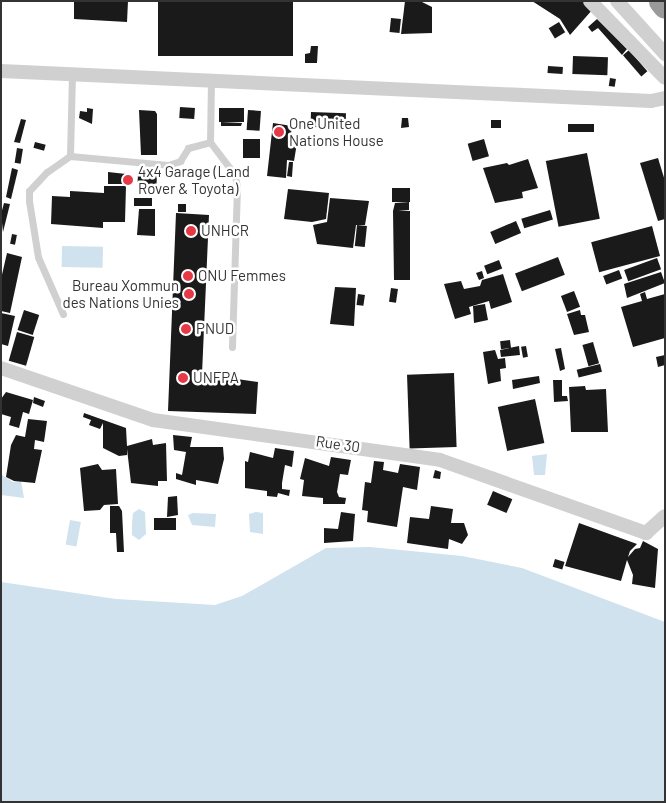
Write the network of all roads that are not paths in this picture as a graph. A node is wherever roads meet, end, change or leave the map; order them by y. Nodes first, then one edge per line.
1 (590, 1) edge
2 (617, 1) edge
3 (661, 1) edge
4 (665, 6) edge
5 (665, 54) edge
6 (1, 71) edge
7 (72, 74) junction
8 (665, 78) edge
9 (211, 80) junction
10 (665, 98) edge
11 (210, 142) junction
12 (70, 156) junction
13 (62, 314) dead end
14 (232, 347) dead end
15 (1, 368) edge
16 (665, 516) edge

1 - 8 street
2 - 5 street
3 - 4 highway
6 - 7 street
7 - 9 street
7 - 12 lane
9 - 10 street
9 - 11 lane
11 - 12 lane
11 - 14 lane
12 - 13 lane
15 - 16 street, Rue 30

